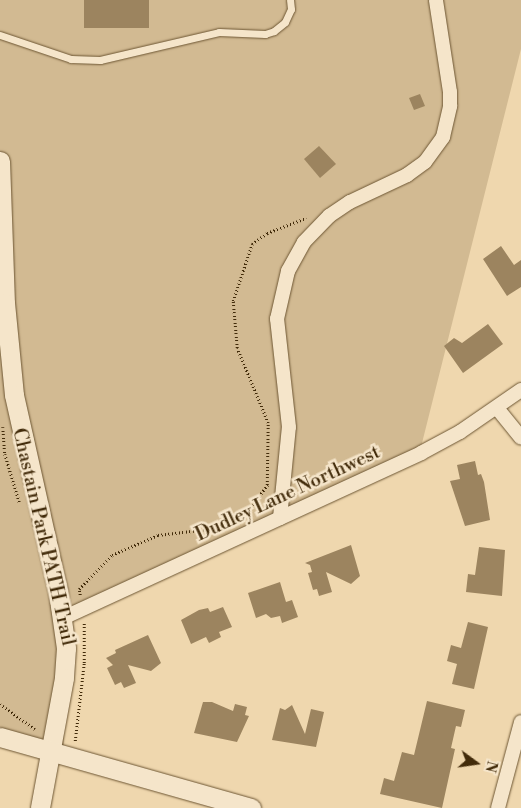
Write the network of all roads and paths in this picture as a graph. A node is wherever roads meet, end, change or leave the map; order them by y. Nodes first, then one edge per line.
1 (290, 0) edge
2 (436, 0) edge
3 (0, 35) edge
4 (0, 161) edge
5 (329, 216) junction
6 (521, 390) edge
7 (497, 408) junction
8 (2, 420) dead end
9 (521, 438) edge
10 (21, 509) dead end
11 (280, 518) junction
12 (84, 609) junction
13 (63, 618) junction
14 (0, 704) edge
15 (521, 722) edge
16 (0, 737) edge
17 (52, 745) junction
18 (40, 808) edge
19 (251, 808) edge
20 (498, 808) edge

1 - 3 lane
2 - 5 street
4 - 13 street
5 - 11 street
5 - 12 path, Chastain Park PATH Trail
6 - 7 street, Dudley Lane Northwest
7 - 9 street
7 - 11 street, Dudley Lane Northwest
8 - 10 path, Chastain Park PATH Trail
11 - 12 street, Dudley Lane Northwest
12 - 13 street, Dudley Lane Northwest
12 - 17 path, Chastain Park PATH Trail
13 - 17 street
14 - 17 path, Chastain Park PATH Trail
15 - 20 street
16 - 17 street
17 - 18 street
17 - 19 street

